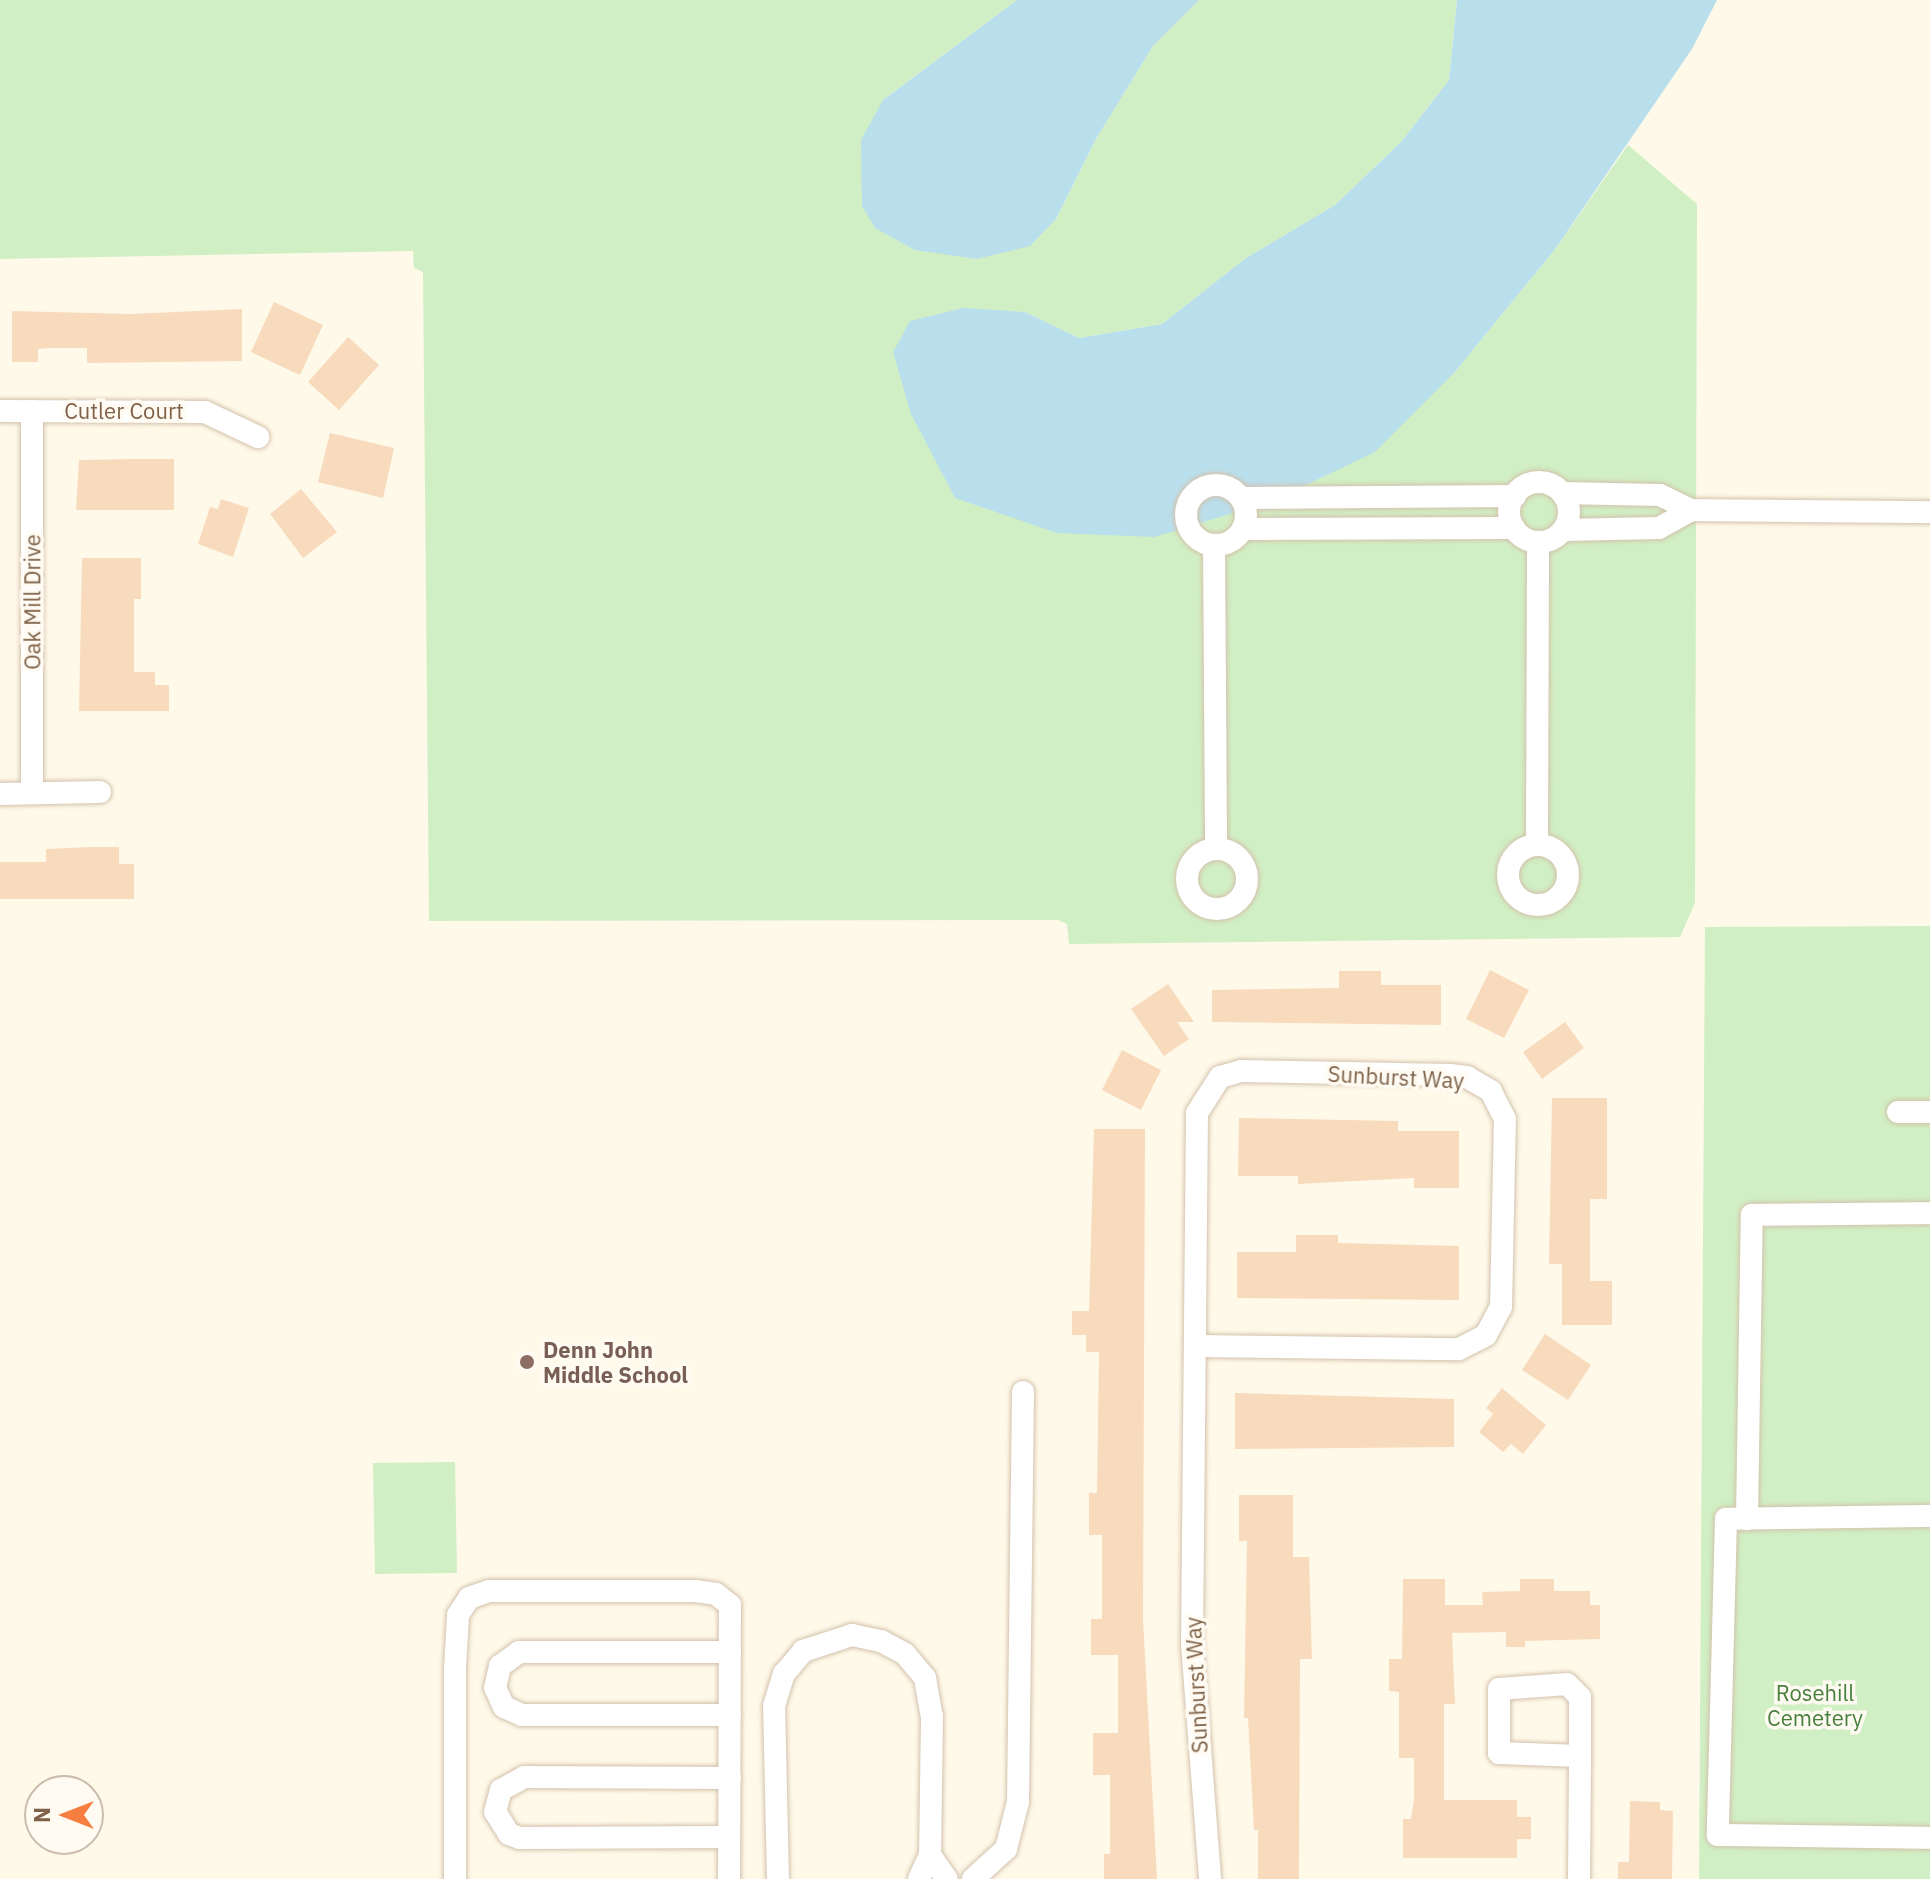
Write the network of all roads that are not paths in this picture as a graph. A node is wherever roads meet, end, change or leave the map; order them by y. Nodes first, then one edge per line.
1 (0, 411) edge
2 (32, 411) junction
3 (258, 437) dead end
4 (1562, 493) junction
5 (1515, 496) junction
6 (1241, 498) junction
7 (1691, 510) junction
8 (1930, 512) edge
9 (1514, 528) junction
10 (1243, 529) junction
11 (1564, 530) junction
12 (1538, 542) junction
13 (1214, 546) junction
14 (100, 792) dead end
15 (32, 793) junction
16 (0, 794) edge
17 (1537, 845) dead end
18 (1216, 849) dead end
19 (1898, 1112) dead end
20 (1930, 1112) edge
21 (1930, 1213) edge
22 (1195, 1346) junction
23 (1023, 1392) dead end
24 (1930, 1516) edge
25 (1747, 1519) junction
26 (730, 1652) junction
27 (730, 1715) junction
28 (1580, 1756) junction
29 (730, 1778) junction
30 (729, 1837) junction
31 (1930, 1838) edge
32 (930, 1855) junction
33 (455, 1879) edge
34 (729, 1879) edge
35 (778, 1879) edge
36 (919, 1879) edge
37 (947, 1879) edge
38 (973, 1879) edge
39 (1210, 1879) edge
40 (1579, 1879) edge

1 - 2 street
2 - 3 street, Cutler Court
2 - 15 street, Oak Mill Drive
4 - 5 street
4 - 7 street
4 - 11 street
5 - 6 street
5 - 9 street
6 - 10 street
6 - 13 street
7 - 8 street
7 - 11 street
9 - 10 street
9 - 12 street
10 - 13 street
11 - 12 street
12 - 17 street
13 - 18 street
14 - 15 street
15 - 16 street
19 - 20 street
21 - 25 street
22 - 22 street, Sunburst Way
22 - 39 street, Sunburst Way
23 - 38 street
24 - 25 street
25 - 31 street
26 - 27 street
26 - 27 street
26 - 33 street
27 - 29 street
28 - 28 street
28 - 40 street
29 - 30 street
29 - 30 street
30 - 34 street
32 - 35 street
32 - 36 street
32 - 37 street

